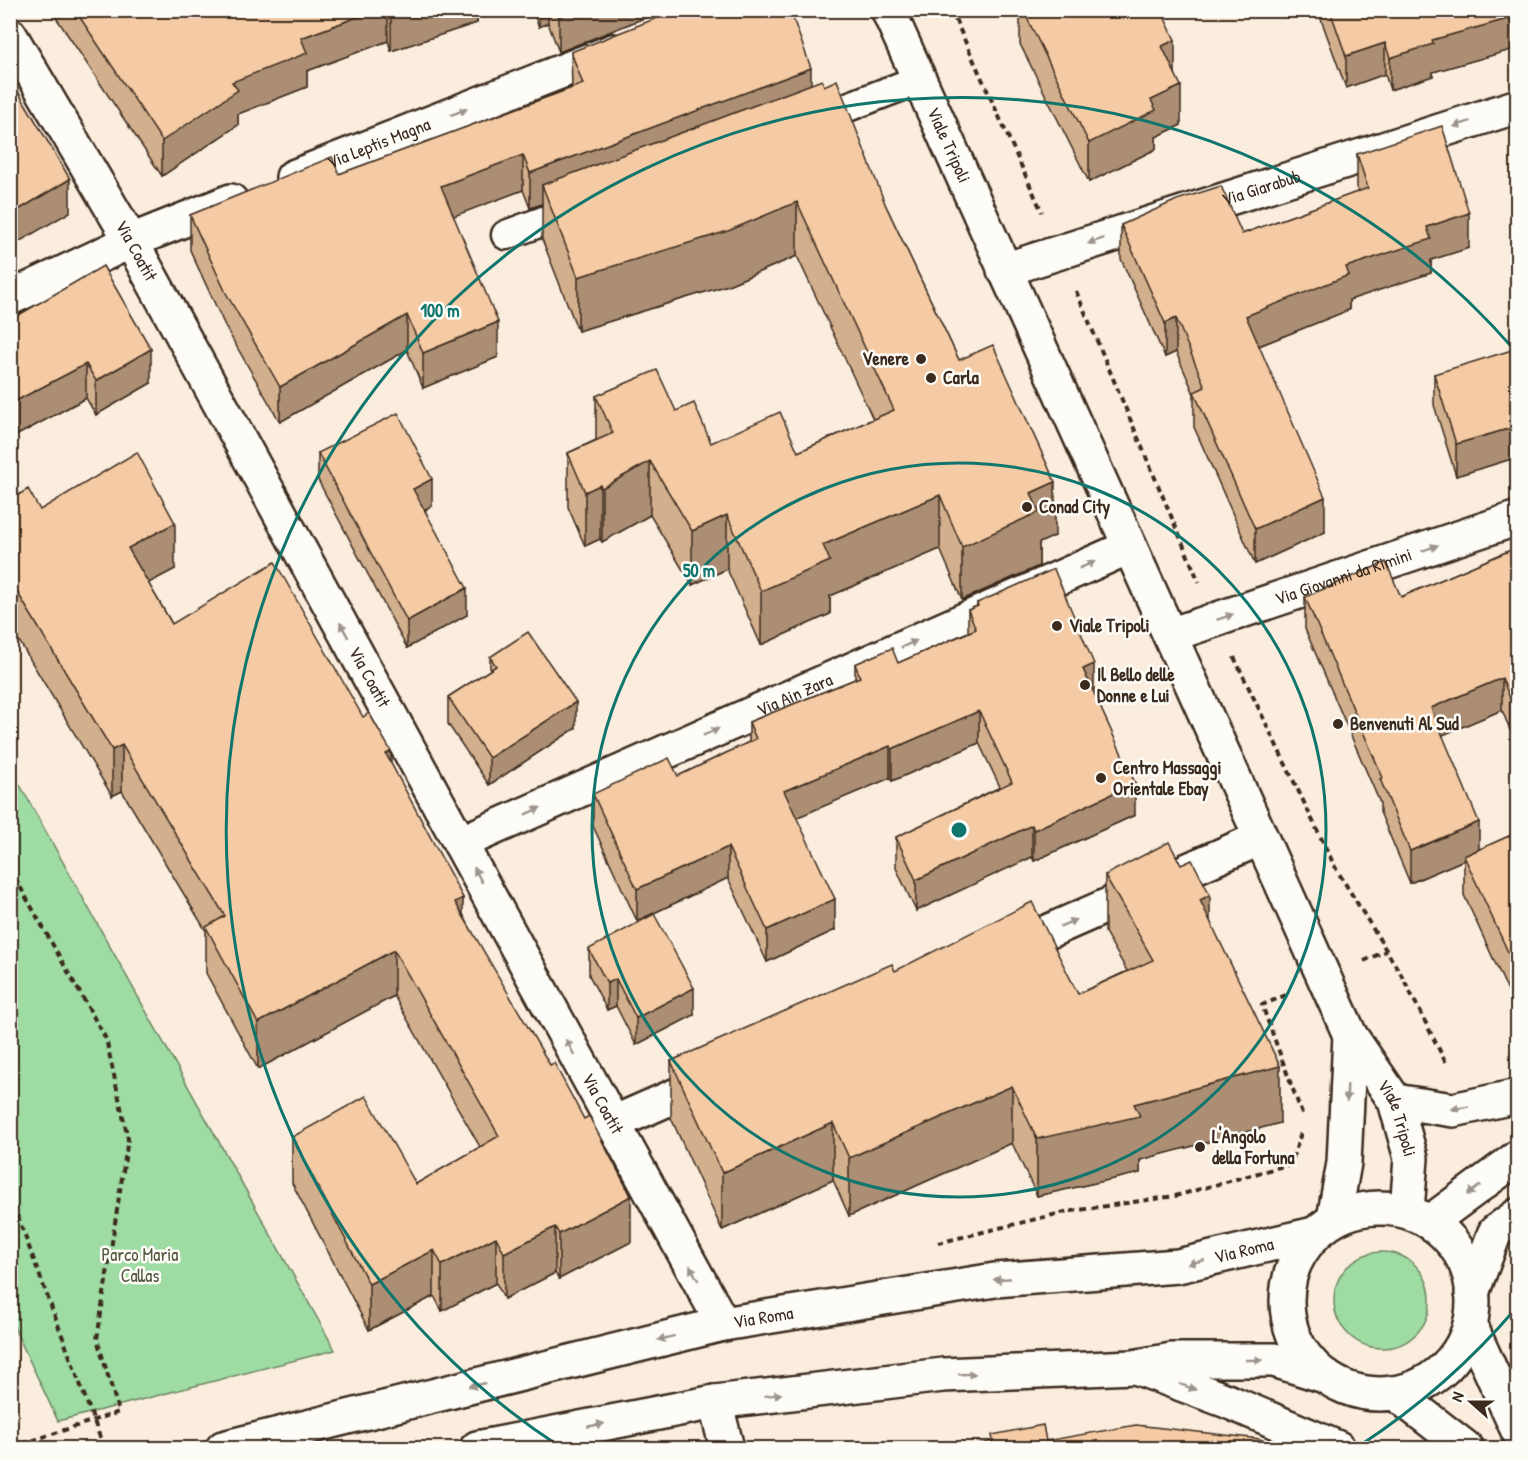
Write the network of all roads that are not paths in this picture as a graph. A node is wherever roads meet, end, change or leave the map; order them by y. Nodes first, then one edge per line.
1 (888, 10) edge
2 (10, 35) edge
3 (638, 41) edge
4 (918, 80) junction
5 (1518, 106) edge
6 (784, 130) edge
7 (606, 197) edge
8 (506, 235) dead end
9 (131, 241) junction
10 (1004, 270) junction
11 (10, 298) edge
12 (1518, 518) edge
13 (1129, 547) junction
14 (1170, 635) junction
15 (1261, 838) junction
16 (460, 843) junction
17 (979, 962) edge
18 (1350, 1035) junction
19 (741, 1066) edge
20 (1518, 1096) edge
21 (1395, 1101) junction
22 (611, 1124) junction
23 (1518, 1157) edge
24 (1518, 1215) edge
25 (1418, 1217) junction
26 (1324, 1226) junction
27 (1473, 1293) junction
28 (723, 1324) junction
29 (1470, 1325) junction
30 (1133, 1367) junction
31 (1324, 1376) junction
32 (1395, 1393) junction
33 (715, 1402) junction
34 (1518, 1431) edge
35 (223, 1449) edge
36 (477, 1449) edge
37 (727, 1449) edge
38 (1338, 1449) edge
39 (1466, 1449) edge

1 - 4 street, Viale Tripoli
2 - 9 street, Via Coatit
9 -> 3 street, Via Leptis Magna
4 - 6 lane
4 - 10 street, Viale Tripoli
5 -> 10 street, Via Giarabub
7 - 8 lane
9 - 11 street, Via Leptis Magna
16 -> 9 street, Via Coatit
10 - 13 street, Viale Tripoli
14 -> 12 street, Via Giovanni da Rimini
13 - 14 street, Viale Tripoli
16 -> 13 street, Via Ain Zara
14 - 15 street, Viale Tripoli
17 -> 15 street
15 - 18 street, Viale Tripoli
22 -> 16 street, Via Coatit
18 - 21 street, Viale Tripoli
18 -> 26 street, Viale Tripoli
19 - 22 street
20 -> 21 street
21 - 25 street, Viale Tripoli
28 -> 22 street, Via Coatit
23 -> 25 street
24 - 27 street
25 - 26 street
25 - 27 street
26 -> 28 street, Via Roma
26 - 31 street
27 - 29 street
28 -> 35 street, Via Roma
29 - 32 street
29 - 34 street
30 -> 31 street
33 -> 30 street
30 -> 38 street
31 - 32 street
32 - 39 street
36 -> 33 street
33 - 37 street

